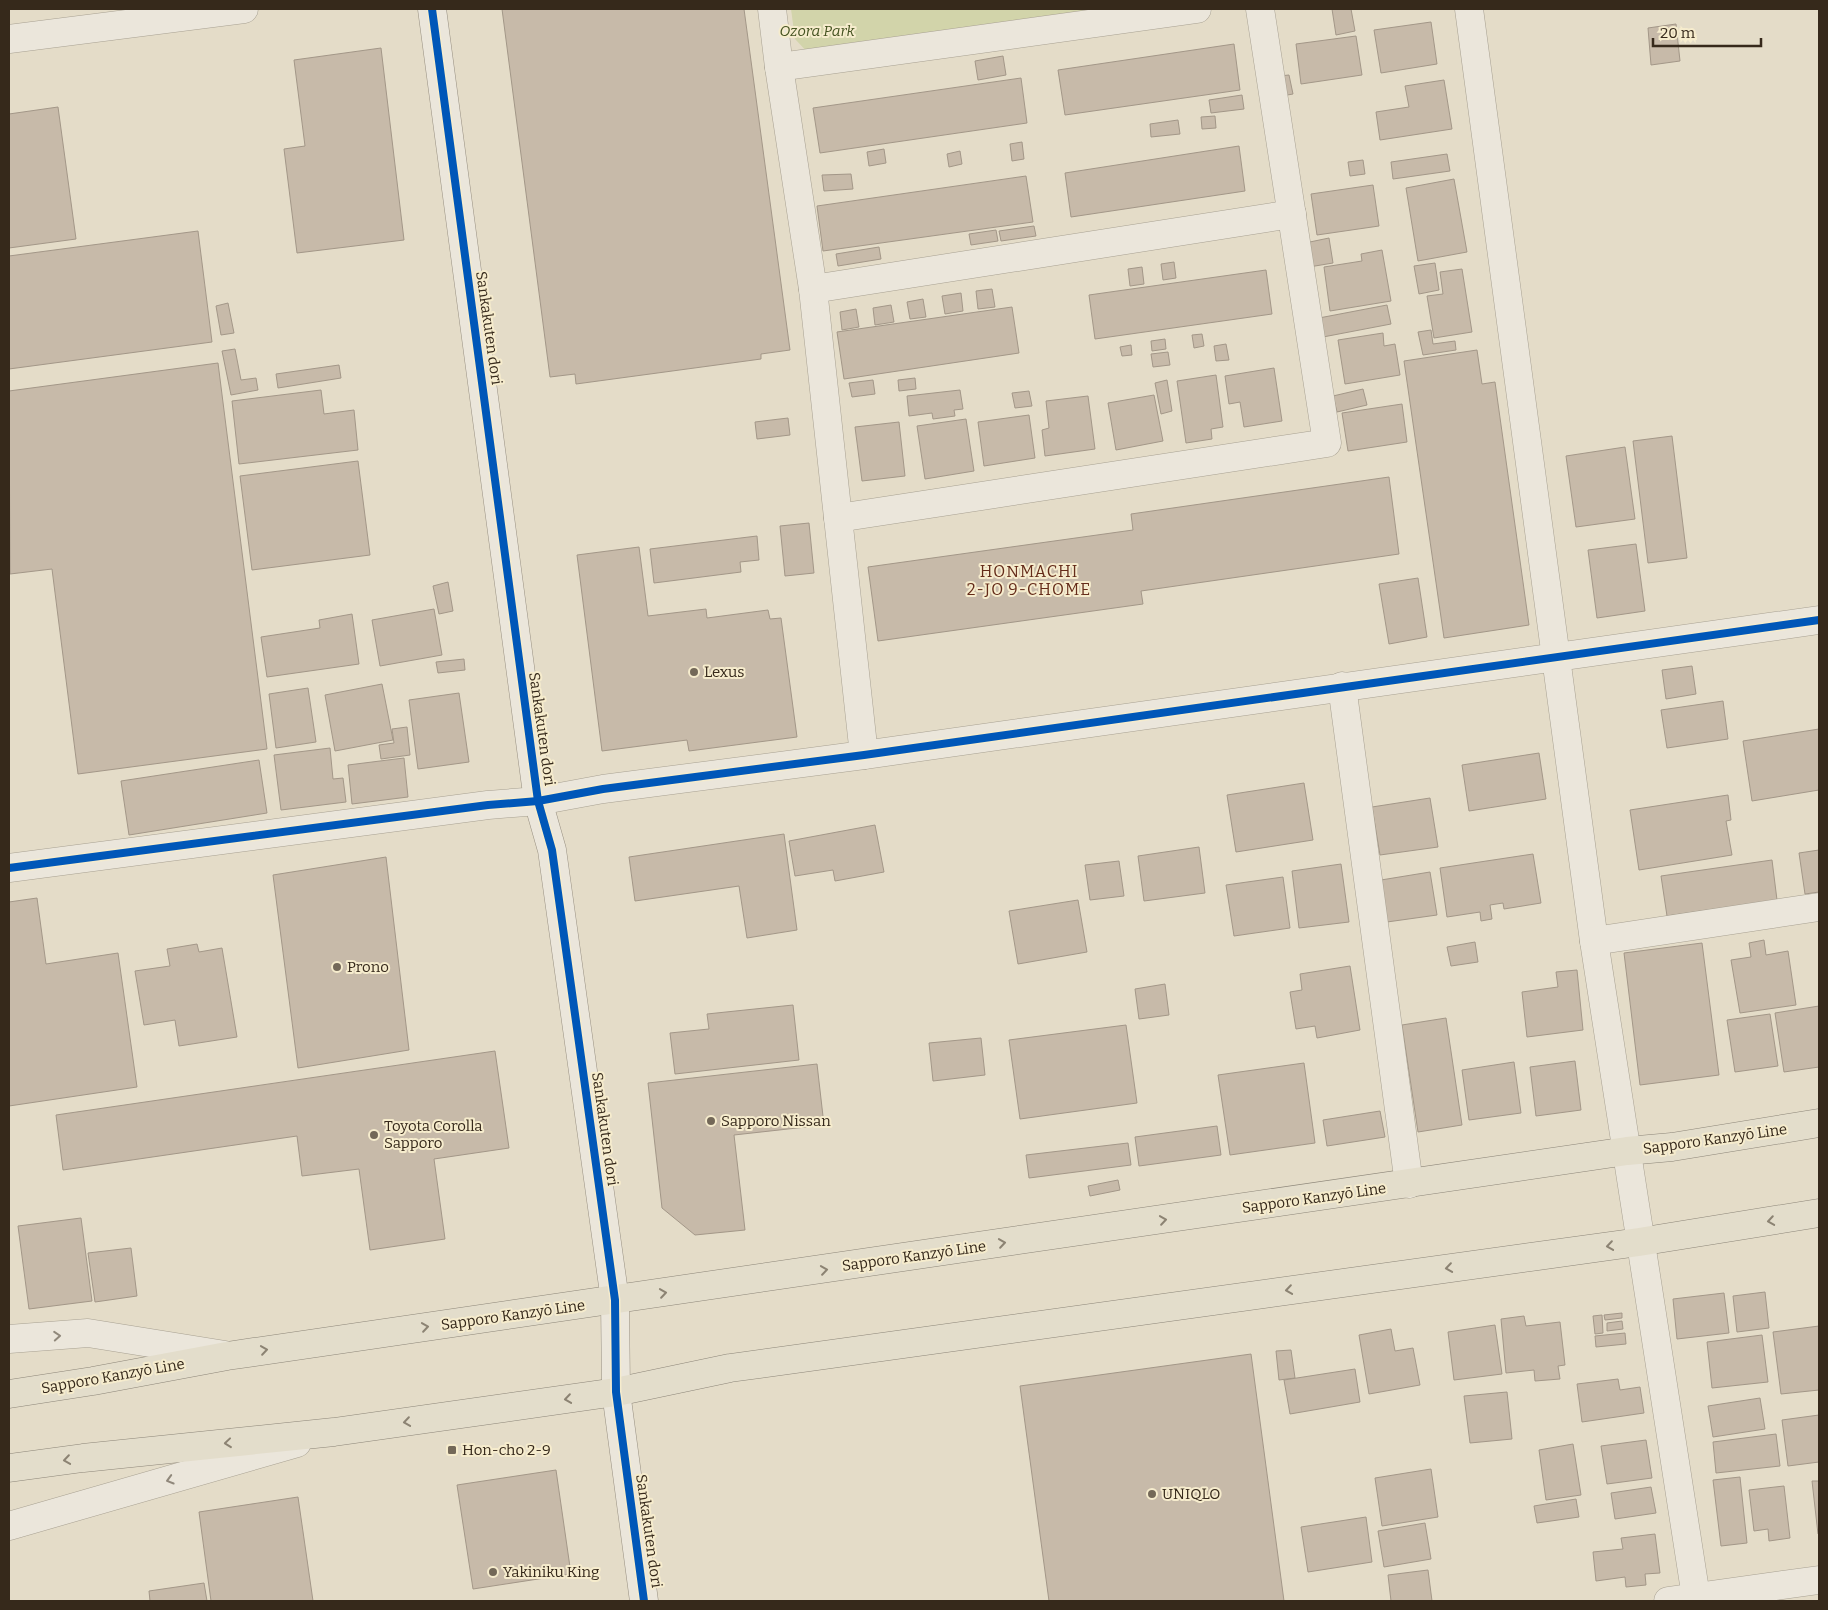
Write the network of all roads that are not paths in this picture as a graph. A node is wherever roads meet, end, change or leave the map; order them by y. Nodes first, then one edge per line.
1 (244, 9) edge
2 (432, 9) edge
3 (772, 9) edge
4 (1197, 9) edge
5 (1260, 9) edge
6 (1468, 9) edge
7 (9, 39) edge
8 (779, 67) junction
9 (1292, 214) junction
10 (813, 289) junction
11 (838, 518) junction
12 (1819, 620) edge
13 (1555, 656) junction
14 (1342, 686) junction
15 (864, 755) junction
16 (538, 800) junction
17 (9, 868) edge
18 (1819, 907) edge
19 (1594, 941) junction
20 (1819, 1123) edge
21 (1626, 1152) junction
22 (1409, 1184) junction
23 (1819, 1213) edge
24 (1639, 1242) junction
25 (615, 1300) junction
26 (9, 1339) edge
27 (228, 1356) junction
28 (616, 1392) junction
29 (9, 1394) edge
30 (334, 1432) junction
31 (9, 1468) edge
32 (9, 1526) edge
33 (1819, 1580) edge
34 (1696, 1597) junction
35 (644, 1601) edge
36 (1668, 1601) edge

1 - 7 street
2 - 16 street, Sankakuten dori
3 - 8 street
4 - 8 street
5 - 9 street
6 - 13 street
8 - 10 street
9 - 10 street
9 - 11 street
10 - 11 street
11 - 15 street
12 - 13 street
13 - 14 street
13 - 19 street
14 - 15 street
14 - 22 street
15 - 16 street
16 - 17 street
16 - 25 street, Sankakuten dori
18 - 19 street
19 - 21 street
20 - 21 main road, Sapporo Kanzyō Line
21 - 22 main road, Sapporo Kanzyō Line
21 - 24 street
25 -> 22 main road, Sapporo Kanzyō Line
23 -> 24 main road
24 -> 28 main road
24 - 34 street
27 -> 25 main road, Sapporo Kanzyō Line
25 - 28 street, Sankakuten dori
26 -> 27 street
27 - 29 main road, Sapporo Kanzyō Line
28 -> 30 main road
28 - 35 street, Sankakuten dori
30 -> 31 main road
30 -> 32 street
33 - 34 street
34 - 36 street

